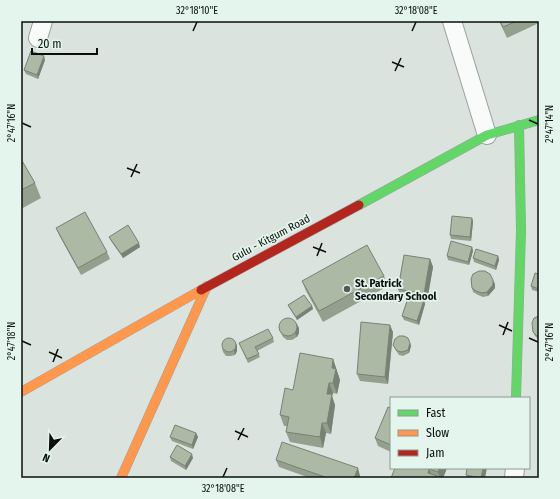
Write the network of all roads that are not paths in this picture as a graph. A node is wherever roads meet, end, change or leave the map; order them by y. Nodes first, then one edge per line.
1 (452, 21) edge
2 (539, 120) edge
3 (519, 125) junction
4 (487, 135) junction
5 (207, 286) junction
6 (21, 392) edge
7 (516, 397) edge
8 (121, 478) edge

1 - 4 street
2 - 3 main road, Gulu - Kitgum Road
3 - 4 main road, Gulu - Kitgum Road
3 - 7 main road
4 - 5 main road, Gulu - Kitgum Road
5 - 6 main road, Gulu - Kitgum Road
5 - 8 main road

